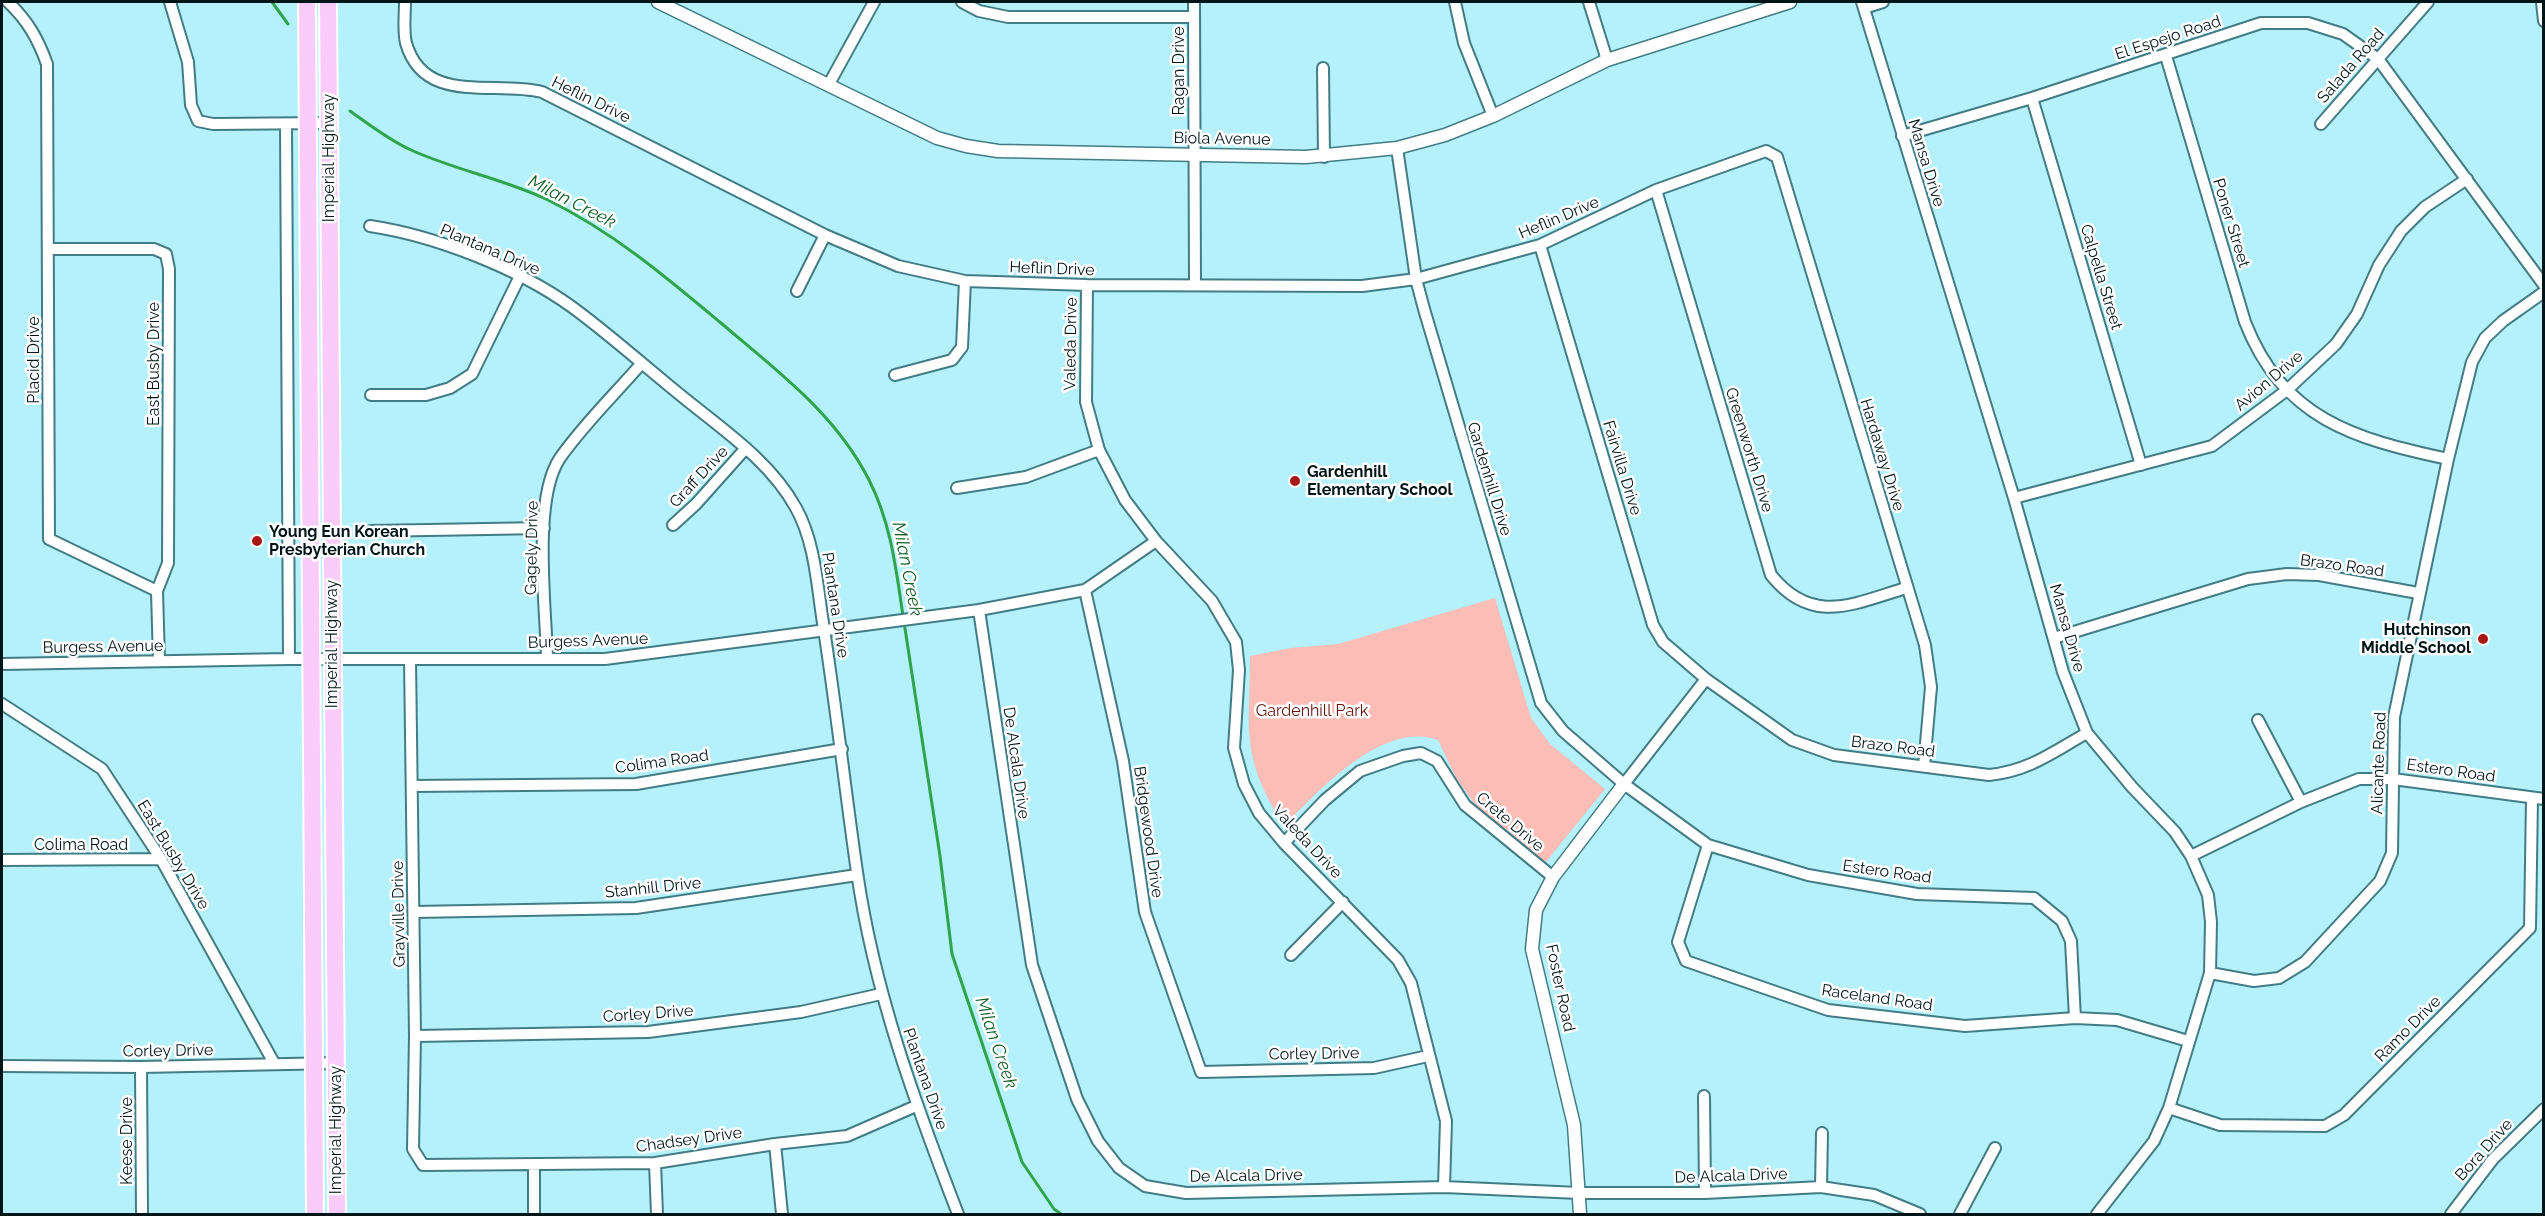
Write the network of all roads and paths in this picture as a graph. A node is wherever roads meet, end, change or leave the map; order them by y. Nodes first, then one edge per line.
1 (8, 2) edge
2 (170, 2) edge
3 (307, 2) edge
4 (328, 2) edge
5 (405, 2) edge
6 (658, 2) edge
7 (874, 2) edge
8 (962, 2) edge
9 (1194, 2) edge
10 (1455, 2) edge
11 (1589, 2) edge
12 (1790, 2) edge
13 (1883, 2) edge
14 (2428, 2) edge
15 (2542, 2) edge
16 (1863, 5) edge
17 (1194, 17) junction
18 (2544, 21) edge
19 (2166, 56) junction
20 (2378, 59) junction
21 (1607, 60) junction
22 (1323, 69) dead end
23 (829, 84) junction
24 (2032, 99) junction
25 (1493, 116) junction
26 (308, 123) junction
27 (329, 123) junction
28 (286, 124) junction
29 (2321, 124) dead end
30 (1902, 136) junction
31 (1397, 148) junction
32 (1195, 155) junction
33 (1324, 157) junction
34 (1777, 157) joint
35 (2467, 179) junction
36 (1656, 190) junction
37 (370, 226) dead end
38 (825, 235) junction
39 (1540, 245) junction
40 (49, 249) junction
41 (520, 276) junction
42 (1416, 279) junction
43 (964, 281) junction
44 (1087, 285) junction
45 (1195, 285) junction
46 (2544, 285) edge
47 (797, 291) dead end
48 (2544, 292) edge
49 (641, 364) junction
50 (895, 375) dead end
51 (2287, 390) junction
52 (371, 395) dead end
53 (746, 448) junction
54 (1100, 450) junction
55 (2448, 459) junction
56 (2141, 465) junction
57 (957, 488) dead end
58 (2014, 498) junction
59 (673, 525) dead end
60 (544, 528) junction
61 (371, 531) dead end
62 (1156, 541) junction
63 (1906, 588) junction
64 (1085, 590) junction
65 (157, 591) junction
66 (2418, 593) junction
67 (979, 610) junction
68 (824, 628) junction
69 (2054, 638) junction
70 (547, 658) junction
71 (289, 659) junction
72 (312, 659) junction
73 (333, 659) junction
74 (410, 660) junction
75 (159, 661) junction
76 (2, 664) edge
77 (1706, 679) junction
78 (2, 704) edge
79 (2258, 720) dead end
80 (2087, 733) junction
81 (842, 748) junction
82 (1924, 766) junction
83 (2393, 778) junction
84 (1624, 784) junction
85 (412, 786) junction
86 (2532, 798) junction
87 (2544, 799) edge
88 (2301, 802) junction
89 (1284, 843) junction
90 (1708, 845) junction
91 (2191, 856) junction
92 (161, 859) junction
93 (2, 860) edge
94 (857, 875) junction
95 (1553, 877) junction
96 (1343, 902) junction
97 (414, 912) junction
98 (1291, 955) dead end
99 (2210, 972) junction
100 (881, 994) junction
101 (2075, 1018) junction
102 (415, 1036) junction
103 (2188, 1041) junction
104 (1428, 1056) junction
105 (314, 1062) junction
106 (336, 1062) junction
107 (274, 1063) junction
108 (2, 1066) edge
109 (141, 1067) junction
110 (1201, 1072) joint
111 (1704, 1096) dead end
112 (916, 1106) junction
113 (2169, 1108) junction
114 (2544, 1109) edge
115 (1822, 1133) dead end
116 (775, 1144) junction
117 (1995, 1148) dead end
118 (655, 1163) junction
119 (423, 1165) joint
120 (534, 1165) junction
121 (1444, 1187) junction
122 (1821, 1187) junction
123 (1579, 1193) junction
124 (1705, 1193) junction
125 (142, 1215) edge
126 (315, 1215) edge
127 (337, 1215) edge
128 (534, 1215) edge
129 (657, 1215) edge
130 (782, 1215) edge
131 (958, 1215) edge
132 (1580, 1215) edge
133 (1920, 1215) edge
134 (1960, 1215) edge
135 (2097, 1215) edge
136 (2451, 1215) edge

1 - 40 street, Placid Drive
2 - 28 street
3 - 26 main road, Imperial Highway
4 - 27 main road, Imperial Highway
5 - 38 street, Heflin Drive
6 - 23 street, Biola Avenue
7 - 23 street
8 - 17 street
9 - 17 street, Ragan Drive
10 - 25 street
11 - 21 street
12 - 21 street, Biola Avenue
13 - 16 street
14 - 20 street, Salada Road
15 - 18 street
16 - 30 street, Mansa Drive
17 - 32 street, Ragan Drive
19 - 20 street, El Espejo Road
19 - 24 street, El Espejo Road
19 - 51 street, Poner Street
20 - 29 street, Salada Road
20 - 35 street, El Espejo Road
21 - 25 street, Biola Avenue
22 - 33 street
23 - 32 street, Biola Avenue
24 - 30 street, El Espejo Road
24 - 56 street, Calpella Street
25 - 31 street, Biola Avenue
26 - 27 street
26 - 28 street
26 - 72 main road, Imperial Highway
27 - 73 main road, Imperial Highway
28 - 71 street
30 - 58 street, Mansa Drive
31 - 33 street, Biola Avenue
31 - 42 street, Gardenhill Drive
32 - 33 street, Biola Avenue
32 - 45 street, Ragan Drive
34 - 36 street, Heflin Drive
34 - 63 street, Hardaway Drive
35 - 46 street, El Espejo Road
35 - 51 street, Avion Drive
36 - 39 street, Heflin Drive
36 - 63 street, Greenworth Drive
37 - 41 street, Plantana Drive
38 - 43 street, Heflin Drive
38 - 47 street
39 - 42 street, Heflin Drive
39 - 77 street, Fairvilla Drive
40 - 65 street, Placid Drive
40 - 65 street, East Busby Drive
41 - 49 street, Plantana Drive
41 - 52 street
42 - 45 street, Heflin Drive
42 - 84 street, Gardenhill Drive
43 - 44 street, Heflin Drive
43 - 50 street
44 - 45 street, Heflin Drive
44 - 54 street, Valeda Drive
48 - 55 street, Alicante Road
49 - 53 street, Plantana Drive
49 - 60 street, Gagely Drive
51 - 55 street, Poner Street
51 - 56 street, Avion Drive
53 - 59 street, Graff Drive
53 - 68 street, Plantana Drive
54 - 57 street
54 - 62 street, Valeda Drive
55 - 66 street, Alicante Road
56 - 58 street, Avion Drive
58 - 69 street, Mansa Drive
60 - 61 street
60 - 70 street, Gagely Drive
62 - 64 street, Burgess Avenue
62 - 89 street, Valeda Drive
63 - 82 street, Hardaway Drive
64 - 67 street, Burgess Avenue
64 - 110 street, Bridgewood Drive
65 - 75 street
66 - 69 street, Brazo Road
66 - 83 street, Alicante Road
67 - 68 street, Burgess Avenue
67 - 121 street, De Alcala Drive
68 - 70 street, Burgess Avenue
68 - 81 street, Plantana Drive
69 - 80 street, Mansa Drive
70 - 74 street, Burgess Avenue
71 - 72 street, Burgess Avenue
71 - 75 street, Burgess Avenue
72 - 73 street, Burgess Avenue
72 - 105 main road, Imperial Highway
73 - 74 street, Burgess Avenue
73 - 106 main road, Imperial Highway
74 - 85 street, Grayville Drive
75 - 76 street, Burgess Avenue
77 - 82 street, Brazo Road
77 - 84 street, Foster Road
78 - 92 street, East Busby Drive
79 - 88 street
80 - 82 street, Brazo Road
80 - 91 street, Mansa Drive
81 - 85 street, Colima Road
81 - 94 street, Plantana Drive
83 - 86 street, Estero Road
83 - 88 street, Estero Road
83 - 99 street, Alicante Road
84 - 90 street, Estero Road
84 - 95 street, Foster Road
85 - 97 street, Grayville Drive
86 - 87 street, Estero Road
86 - 113 street, Ramo Drive
88 - 91 street, Estero Road
89 - 95 street, Crete Drive
89 - 96 street, Valeda Drive
90 - 101 street, Estero Road
90 - 101 street, Raceland Road
91 - 99 street, Mansa Drive
92 - 93 street, Colima Road
92 - 107 street, East Busby Drive
94 - 97 street, Stanhill Drive
94 - 100 street, Plantana Drive
95 - 123 street, Foster Road
96 - 98 street
96 - 104 street, Valeda Drive
97 - 102 street, Grayville Drive
99 - 103 street, Mansa Drive
100 - 102 street, Corley Drive
100 - 112 street, Plantana Drive
101 - 103 street, Raceland Road
102 - 119 street, Grayville Drive
103 - 113 street, Mansa Drive
104 - 110 street, Corley Drive
104 - 121 street, Valeda Drive
105 - 106 street, Corley Drive
105 - 107 street, Corley Drive
105 - 126 main road, Imperial Highway
106 - 127 main road, Imperial Highway
107 - 109 street, Corley Drive
108 - 109 street, Corley Drive
109 - 125 street, Keese Drive
111 - 124 street
112 - 116 street, Chadsey Drive
112 - 131 street, Plantana Drive
113 - 135 street, Mansa Drive
114 - 136 street, Bora Drive
115 - 122 street
116 - 118 street, Chadsey Drive
116 - 130 street
117 - 134 street
118 - 120 street, Chadsey Drive
118 - 129 street
119 - 120 street, Chadsey Drive
120 - 128 street
121 - 123 street, De Alcala Drive
122 - 124 street, De Alcala Drive
122 - 133 street, De Alcala Drive
123 - 124 street, De Alcala Drive
123 - 132 street, Foster Road

